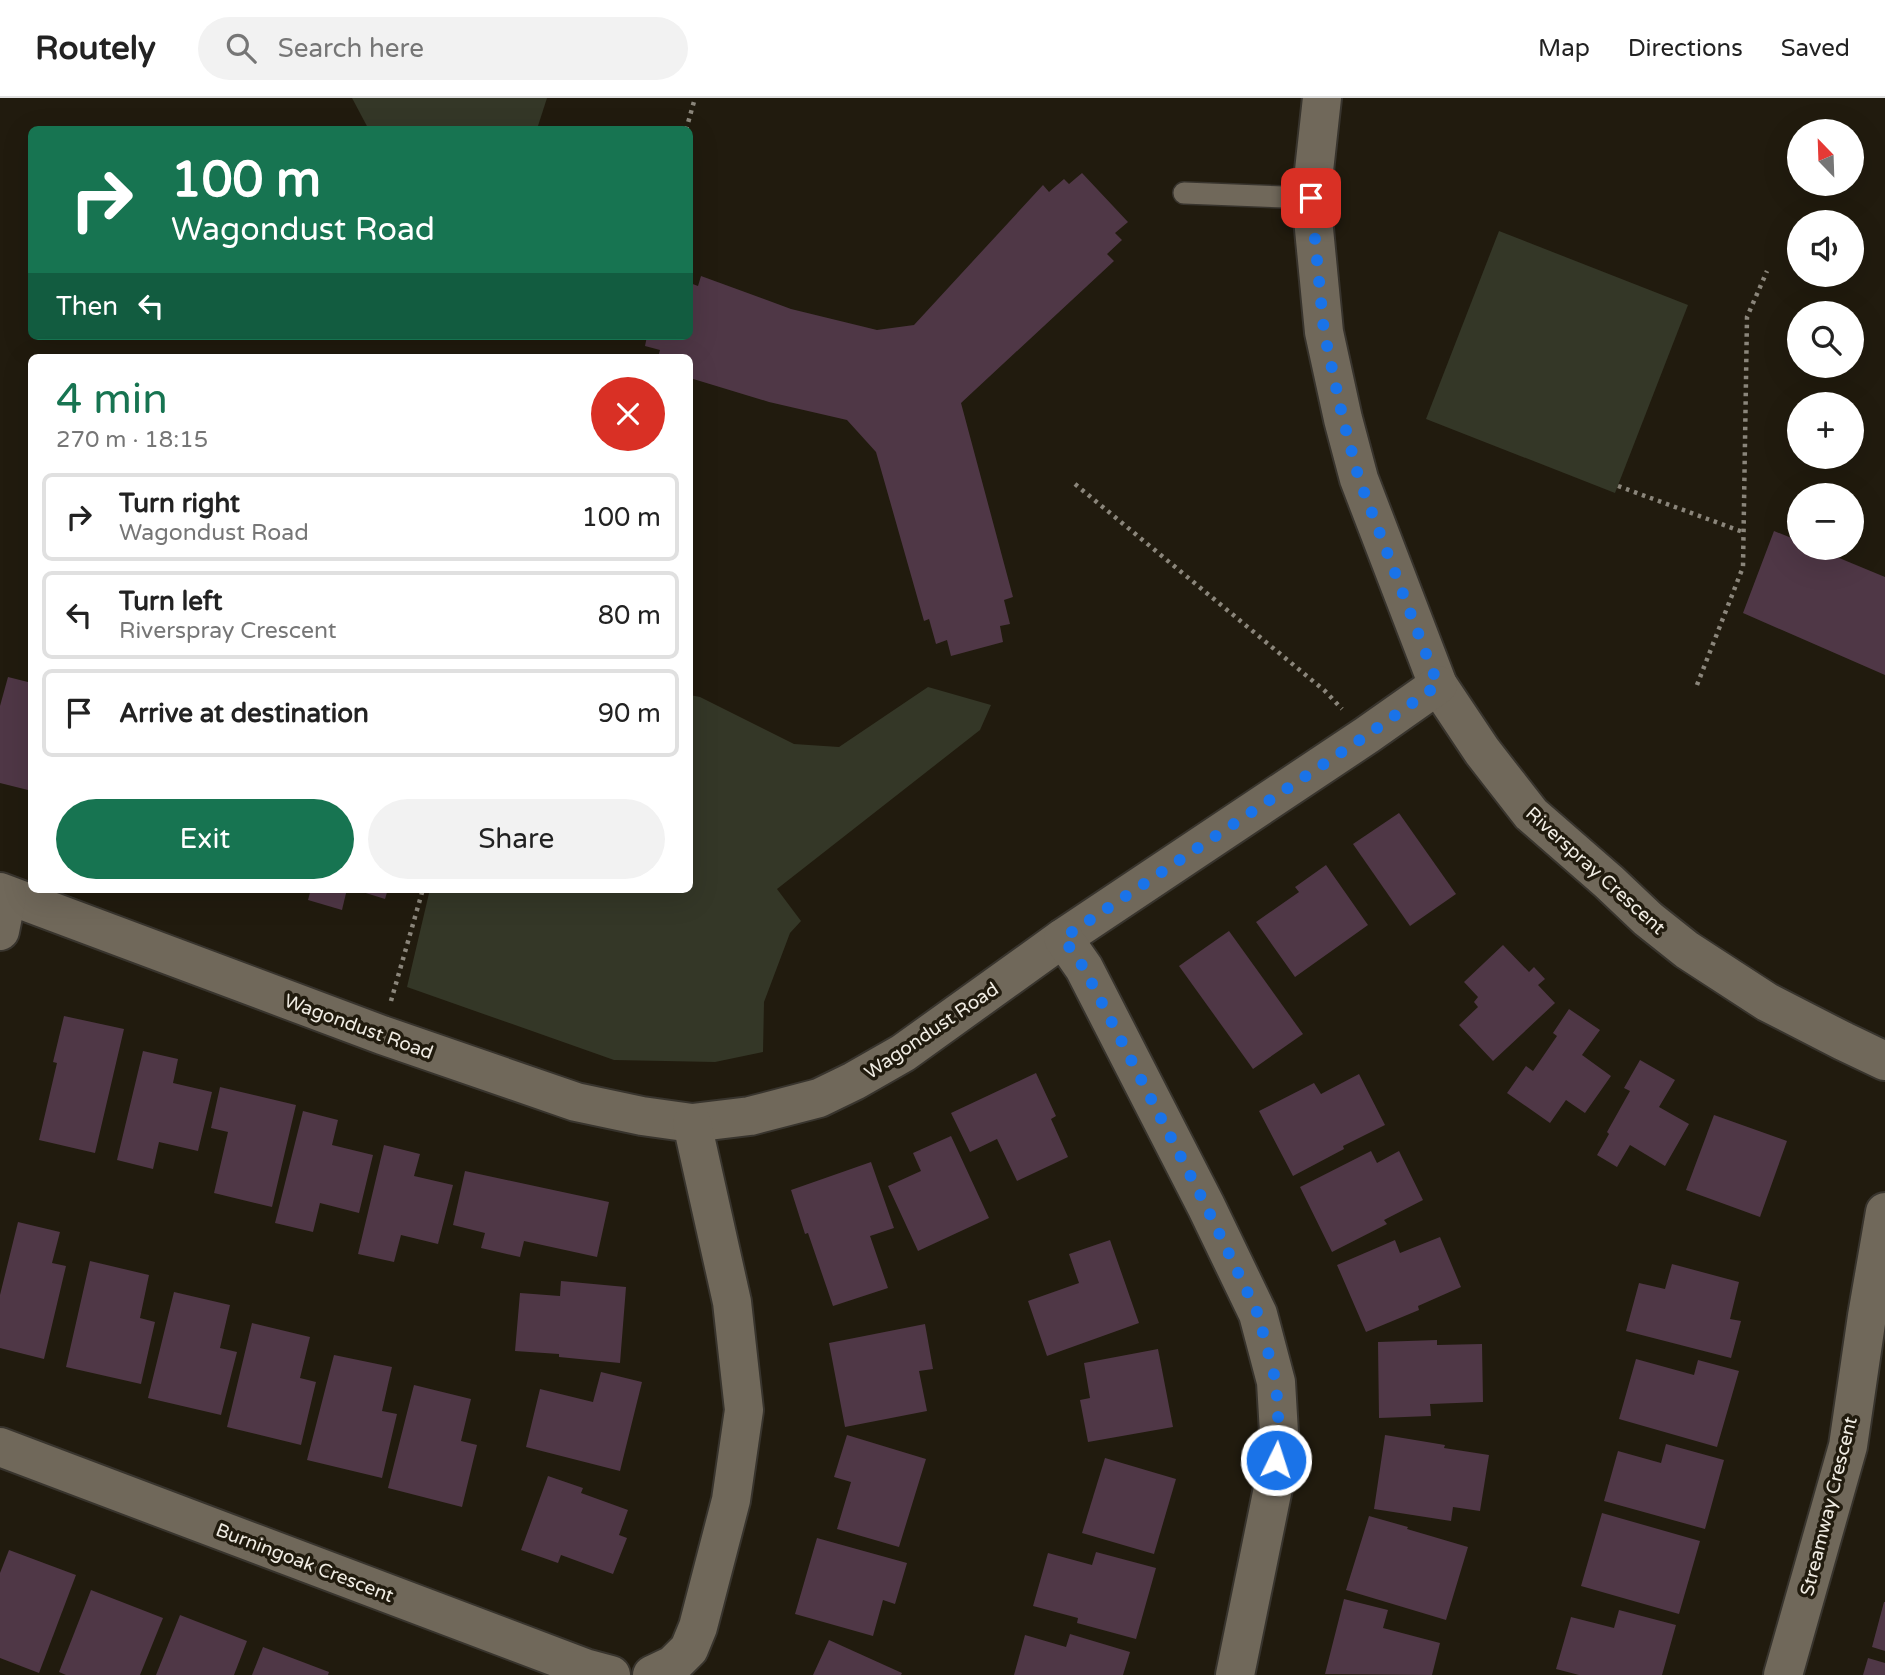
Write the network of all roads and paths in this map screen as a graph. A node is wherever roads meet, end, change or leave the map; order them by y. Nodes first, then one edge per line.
1 (695, 98) edge
2 (1322, 98) edge
3 (688, 126) edge
4 (1184, 193) dead end
5 (1311, 198) junction
6 (1767, 271) dead end
7 (1075, 484) dead end
8 (1618, 486) dead end
9 (1744, 532) junction
10 (1438, 685) junction
11 (1697, 685) dead end
12 (1367, 735) junction
13 (422, 893) edge
14 (2, 906) edge
15 (1063, 938) junction
16 (382, 1035) junction
17 (1885, 1061) edge
18 (692, 1123) junction
19 (1885, 1212) edge
20 (0, 1447) edge
21 (611, 1675) edge
22 (652, 1675) edge
23 (1235, 1675) edge
24 (1783, 1675) edge

1 - 3 path
2 - 5 street, Riverspray Crescent
4 - 5 lane
5 - 10 street, Riverspray Crescent
6 - 9 path
7 - 12 path
8 - 9 path
9 - 11 path
10 - 12 street, Wagondust Road
10 - 17 street, Riverspray Crescent
12 - 15 street, Wagondust Road
13 - 16 path
14 - 16 street, Wagondust Road
15 - 18 street, Wagondust Road
15 - 23 street
16 - 18 street, Wagondust Road
18 - 22 street
19 - 24 street, Streamway Crescent
20 - 21 street, Burningoak Crescent

